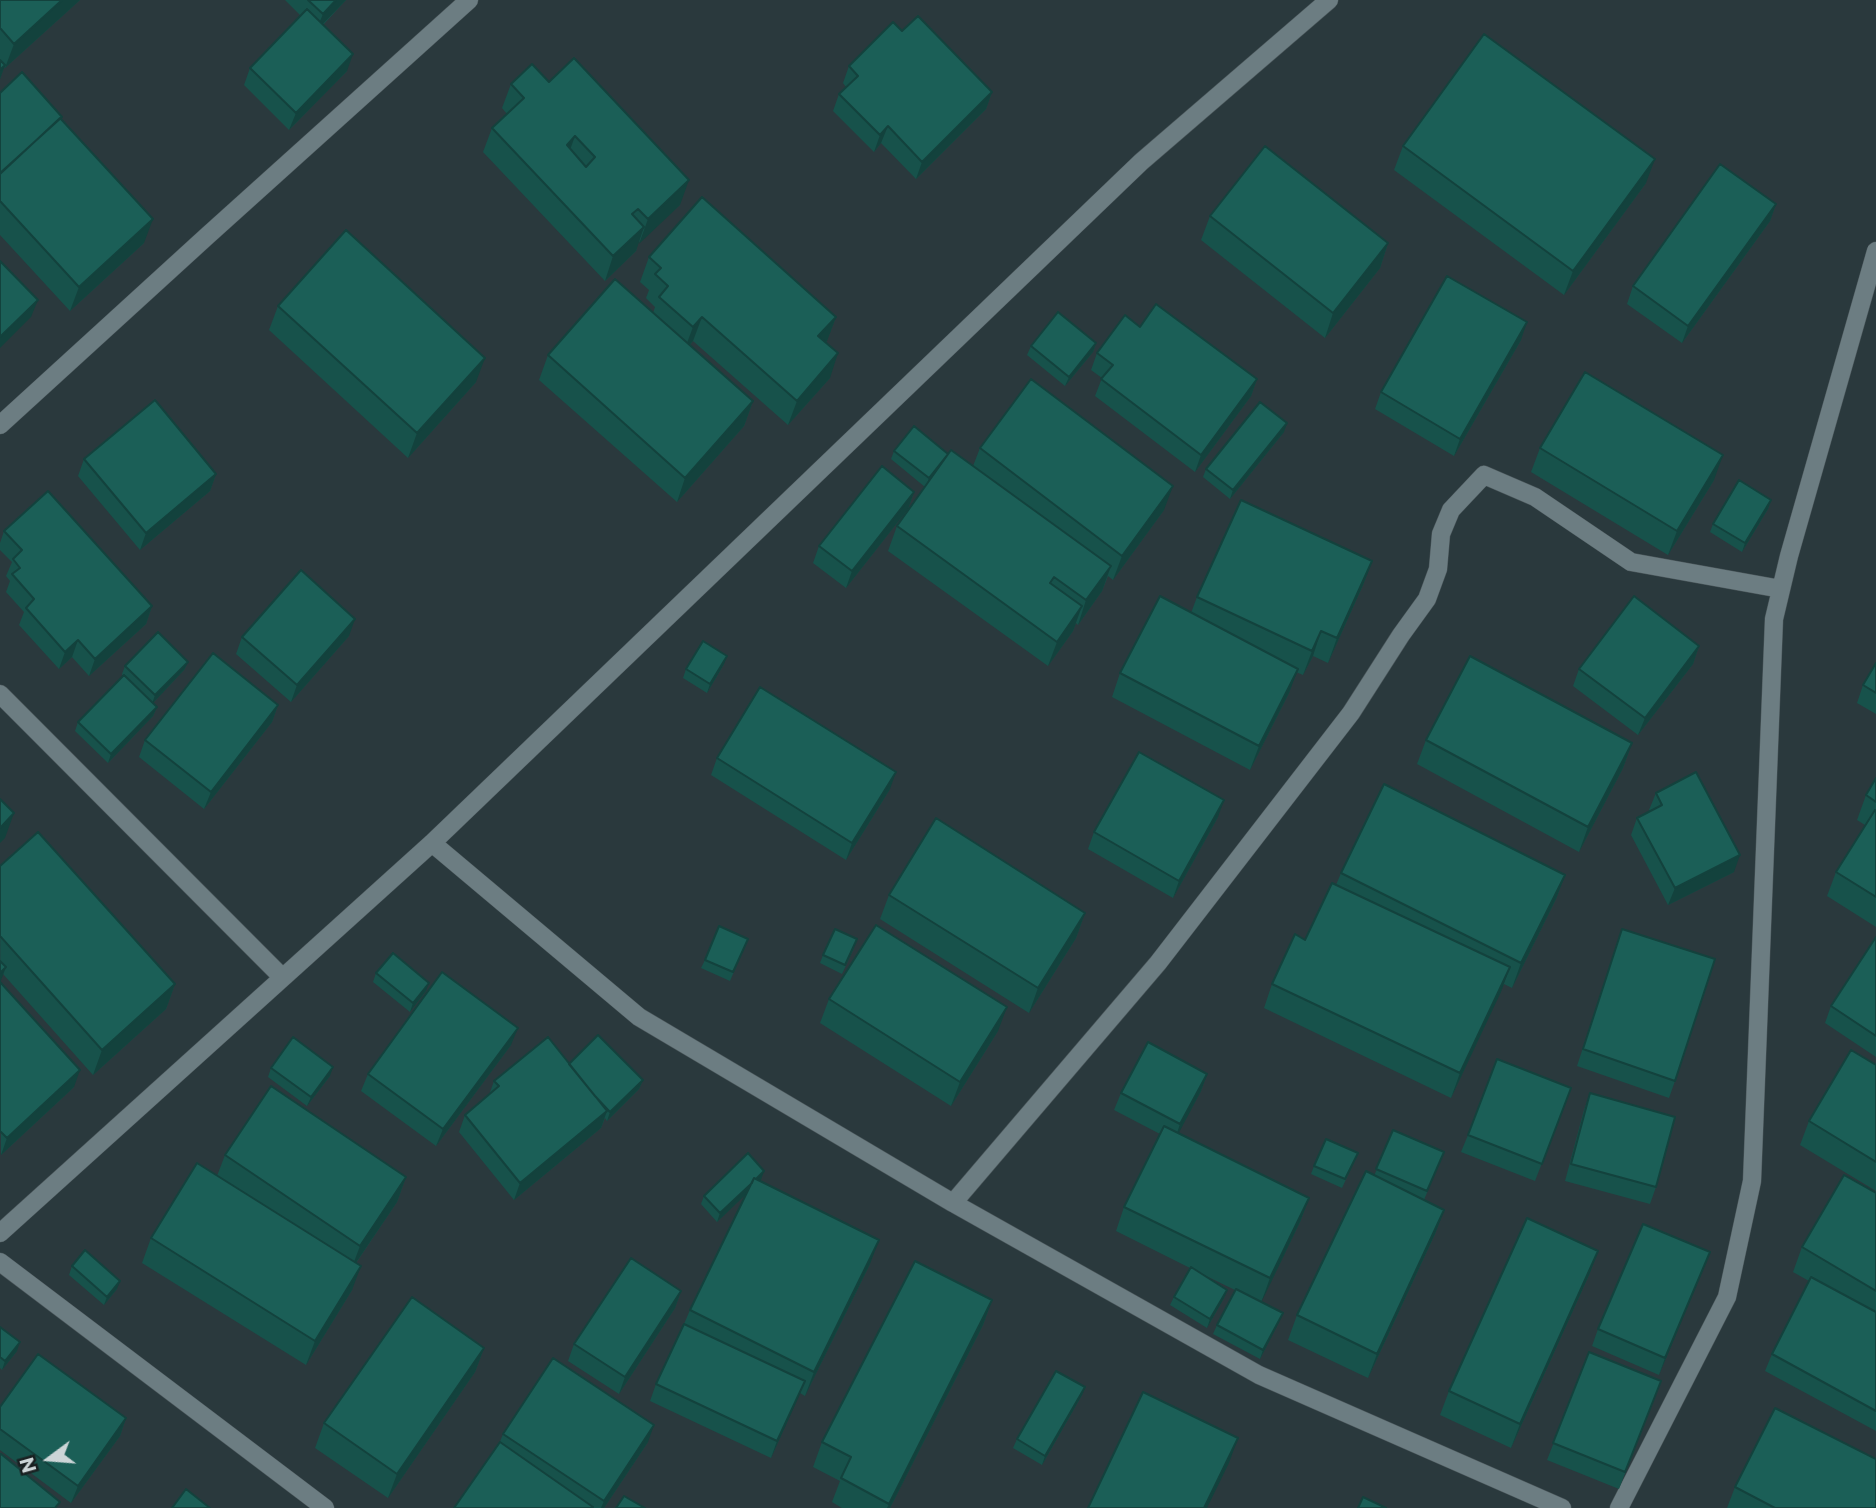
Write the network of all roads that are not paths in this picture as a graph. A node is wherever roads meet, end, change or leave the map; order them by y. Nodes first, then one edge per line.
1 (441, 0) edge
2 (470, 0) edge
3 (1329, 0) edge
4 (454, 14) junction
5 (1876, 251) edge
6 (0, 425) edge
7 (1781, 589) junction
8 (0, 694) edge
9 (432, 843) junction
10 (282, 977) junction
11 (954, 1203) junction
12 (0, 1233) edge
13 (0, 1262) edge
14 (325, 1508) edge
15 (1562, 1508) edge
16 (1619, 1508) edge

1 - 4 street
2 - 4 street
3 - 9 street
4 - 6 street
5 - 7 street
7 - 11 street
7 - 16 street
8 - 10 street
9 - 10 street
9 - 11 street
10 - 12 street
11 - 15 street
13 - 14 street

